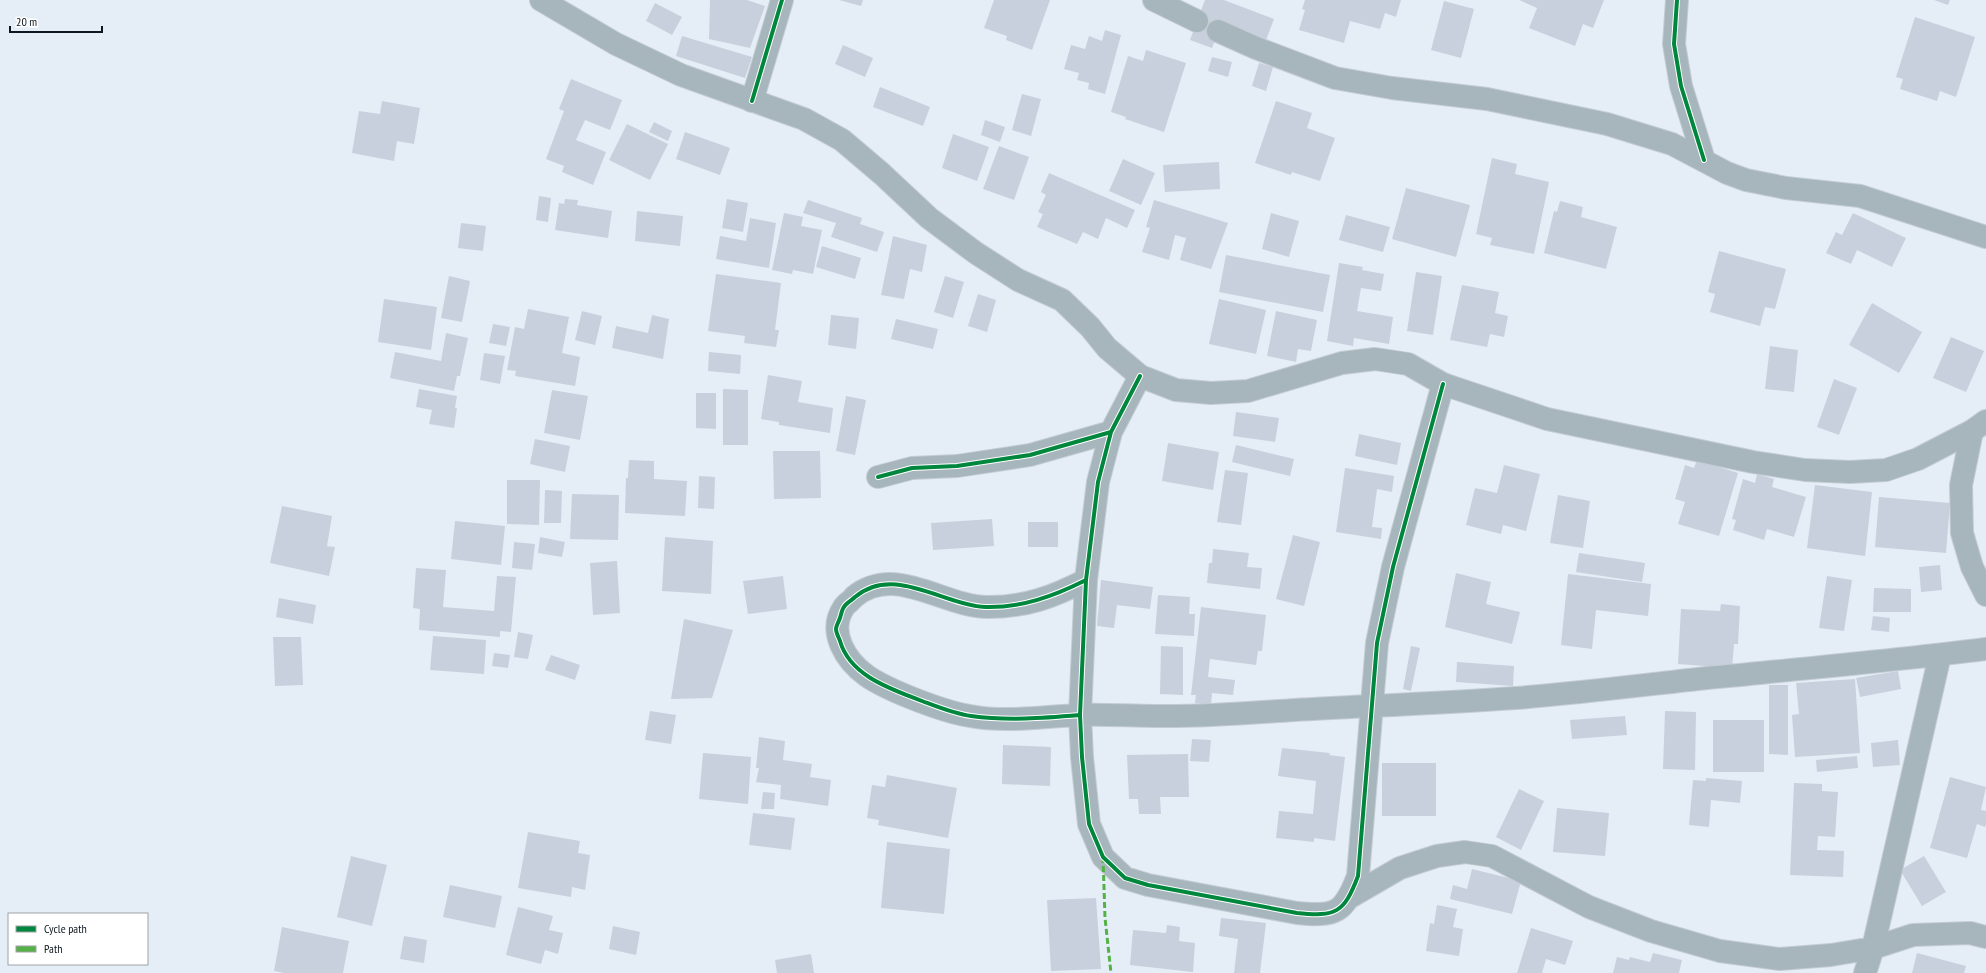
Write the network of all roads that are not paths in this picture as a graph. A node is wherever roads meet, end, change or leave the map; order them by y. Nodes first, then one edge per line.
1 (782, 0) edge
2 (1154, 0) edge
3 (1677, 0) edge
4 (545, 1) edge
5 (1197, 21) dead end
6 (1218, 31) dead end
7 (752, 101) junction
8 (1704, 160) junction
9 (1985, 235) edge
10 (1140, 376) junction
11 (1443, 384) junction
12 (1979, 426) edge
13 (1111, 432) junction
14 (878, 477) dead end
15 (1086, 580) junction
16 (1986, 595) edge
17 (1986, 649) edge
18 (1940, 655) junction
19 (1372, 706) junction
20 (1080, 715) junction
21 (1350, 897) junction
22 (1986, 937) edge
23 (1873, 948) junction
24 (1865, 973) edge

1 - 7 street
2 - 5 street
3 - 8 street
4 - 7 street
6 - 8 street
7 - 10 street
8 - 9 street
10 - 11 street
10 - 13 street
11 - 12 street
11 - 19 street
12 - 16 street
13 - 14 street
13 - 15 street
15 - 20 street
15 - 20 street
17 - 18 street
18 - 19 street
18 - 23 street
19 - 20 street
19 - 21 street
20 - 21 street
21 - 23 street
22 - 23 street
23 - 24 street

